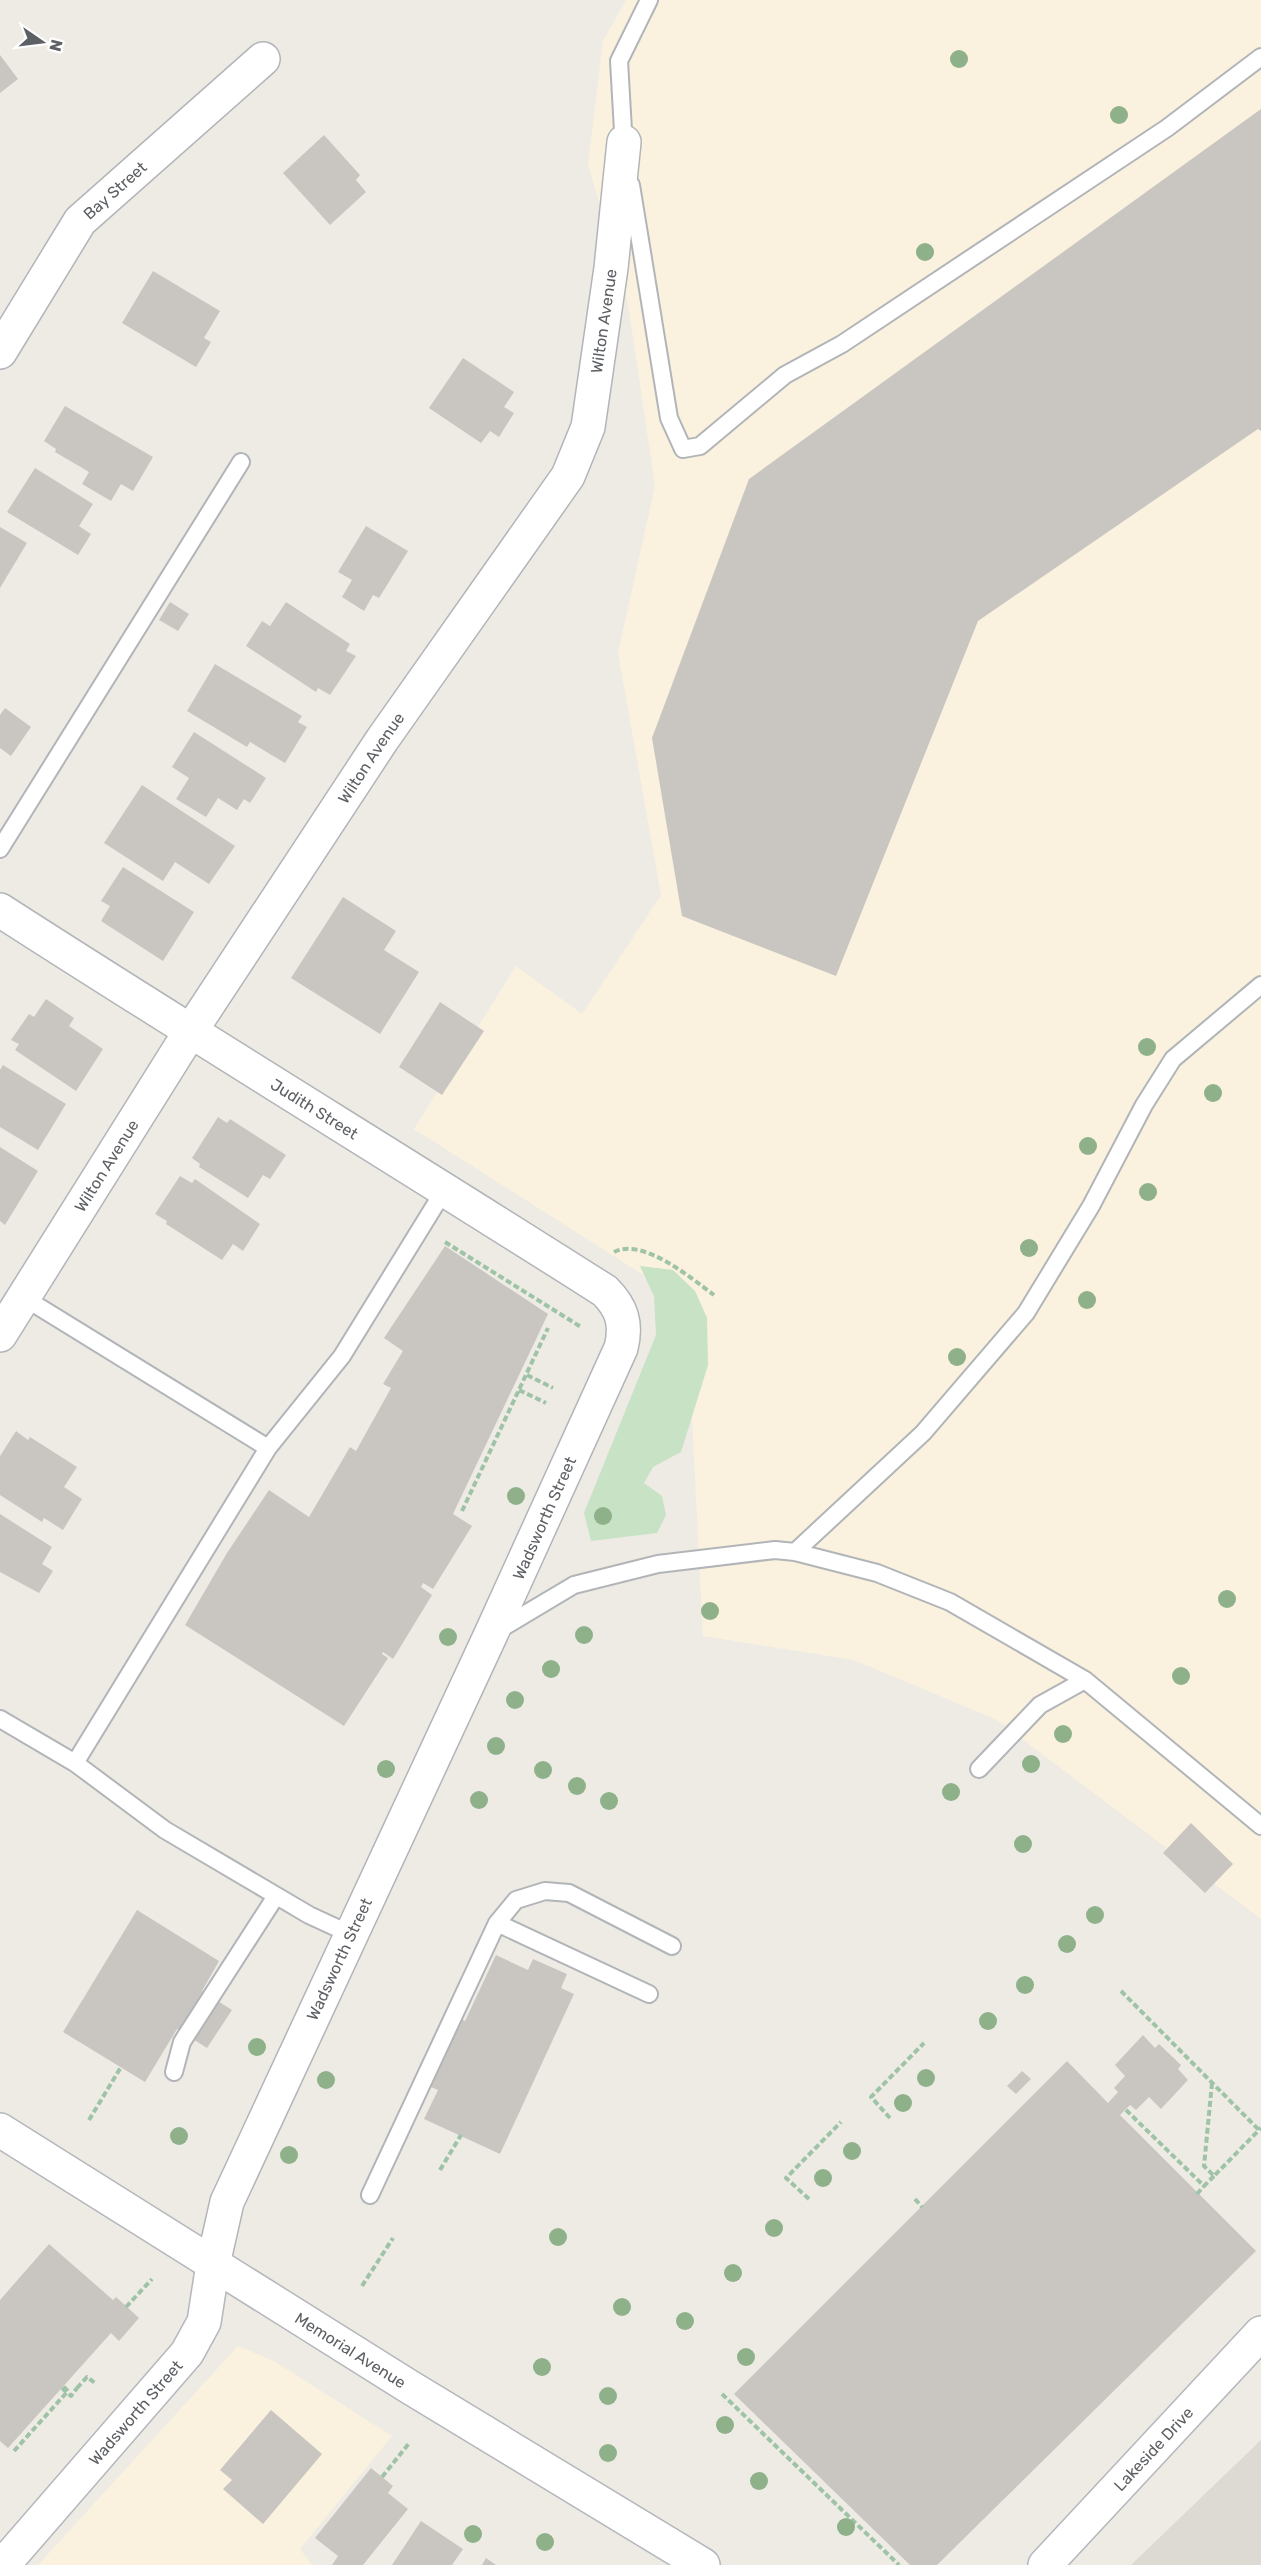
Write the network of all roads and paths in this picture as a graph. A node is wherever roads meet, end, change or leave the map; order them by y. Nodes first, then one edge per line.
1 (649, 0) edge
2 (1261, 57) edge
3 (263, 59) dead end
4 (624, 142) junction
5 (0, 352) edge
6 (241, 462) dead end
7 (0, 849) edge
8 (0, 910) edge
9 (1261, 985) edge
10 (190, 1032) junction
11 (445, 1189) junction
12 (453, 1246) dead end
13 (609, 1259) dead end
14 (714, 1295) dead end
15 (23, 1297) junction
16 (622, 1315) joint
17 (580, 1327) dead end
18 (548, 1328) dead end
19 (0, 1335) edge
20 (527, 1375) junction
21 (553, 1388) dead end
22 (519, 1390) junction
23 (546, 1403) dead end
24 (268, 1448) junction
25 (462, 1511) dead end
26 (795, 1552) junction
27 (491, 1634) junction
28 (1085, 1680) junction
29 (0, 1719) edge
30 (75, 1763) junction
31 (979, 1769) dead end
32 (1261, 1826) edge
33 (276, 1896) junction
34 (497, 1923) junction
35 (350, 1934) junction
36 (672, 1946) dead end
37 (1122, 1991) dead end
38 (649, 1994) dead end
39 (924, 2043) dead end
40 (121, 2067) dead end
41 (174, 2072) dead end
42 (1212, 2082) junction
43 (1126, 2110) dead end
44 (890, 2118) dead end
45 (89, 2120) dead end
46 (841, 2122) dead end
47 (1260, 2129) edge
48 (0, 2130) edge
49 (460, 2135) dead end
50 (440, 2170) dead end
51 (1214, 2176) junction
52 (1204, 2186) junction
53 (1197, 2194) dead end
54 (370, 2195) dead end
55 (809, 2199) dead end
56 (915, 2199) dead end
57 (922, 2207) dead end
58 (393, 2238) dead end
59 (213, 2264) junction
60 (152, 2279) dead end
61 (362, 2286) dead end
62 (126, 2307) dead end
63 (1261, 2333) edge
64 (95, 2383) dead end
65 (722, 2394) dead end
66 (410, 2442) dead end
67 (14, 2451) dead end
68 (382, 2477) dead end
69 (3, 2565) edge
70 (703, 2565) edge
71 (899, 2565) edge
72 (1045, 2565) edge

1 - 4 lane
2 - 4 lane
3 - 5 street, Bay Street
4 - 10 street, Wilton Avenue
6 - 7 lane
8 - 10 street, Judith Street
9 - 26 lane
10 - 11 street, Judith Street
10 - 15 street, Wilton Avenue
11 - 16 street, Judith Street
11 - 24 lane
12 - 17 path
13 - 14 path
15 - 19 street, Wilton Avenue
15 - 24 lane
16 - 27 street, Wadsworth Street
18 - 20 path
20 - 21 path
20 - 22 path
22 - 23 path
22 - 25 path
24 - 30 lane
26 - 27 lane
26 - 28 lane
27 - 35 street, Wadsworth Street
28 - 31 lane
28 - 32 lane
29 - 30 lane
30 - 33 lane
33 - 35 lane
33 - 41 lane
34 - 36 lane
34 - 38 lane
34 - 54 lane
35 - 59 street, Wadsworth Street
37 - 42 path
39 - 44 path
40 - 45 path
42 - 47 path
42 - 51 path
43 - 52 path
46 - 55 path
47 - 51 path
48 - 59 street, Memorial Avenue
49 - 50 path
51 - 52 path
52 - 53 path
56 - 57 path
58 - 61 path
59 - 69 street, Wadsworth Street
59 - 70 street, Memorial Avenue
60 - 62 path
63 - 72 street, Lakeside Drive
64 - 67 path, bridge
65 - 71 path
66 - 68 path

